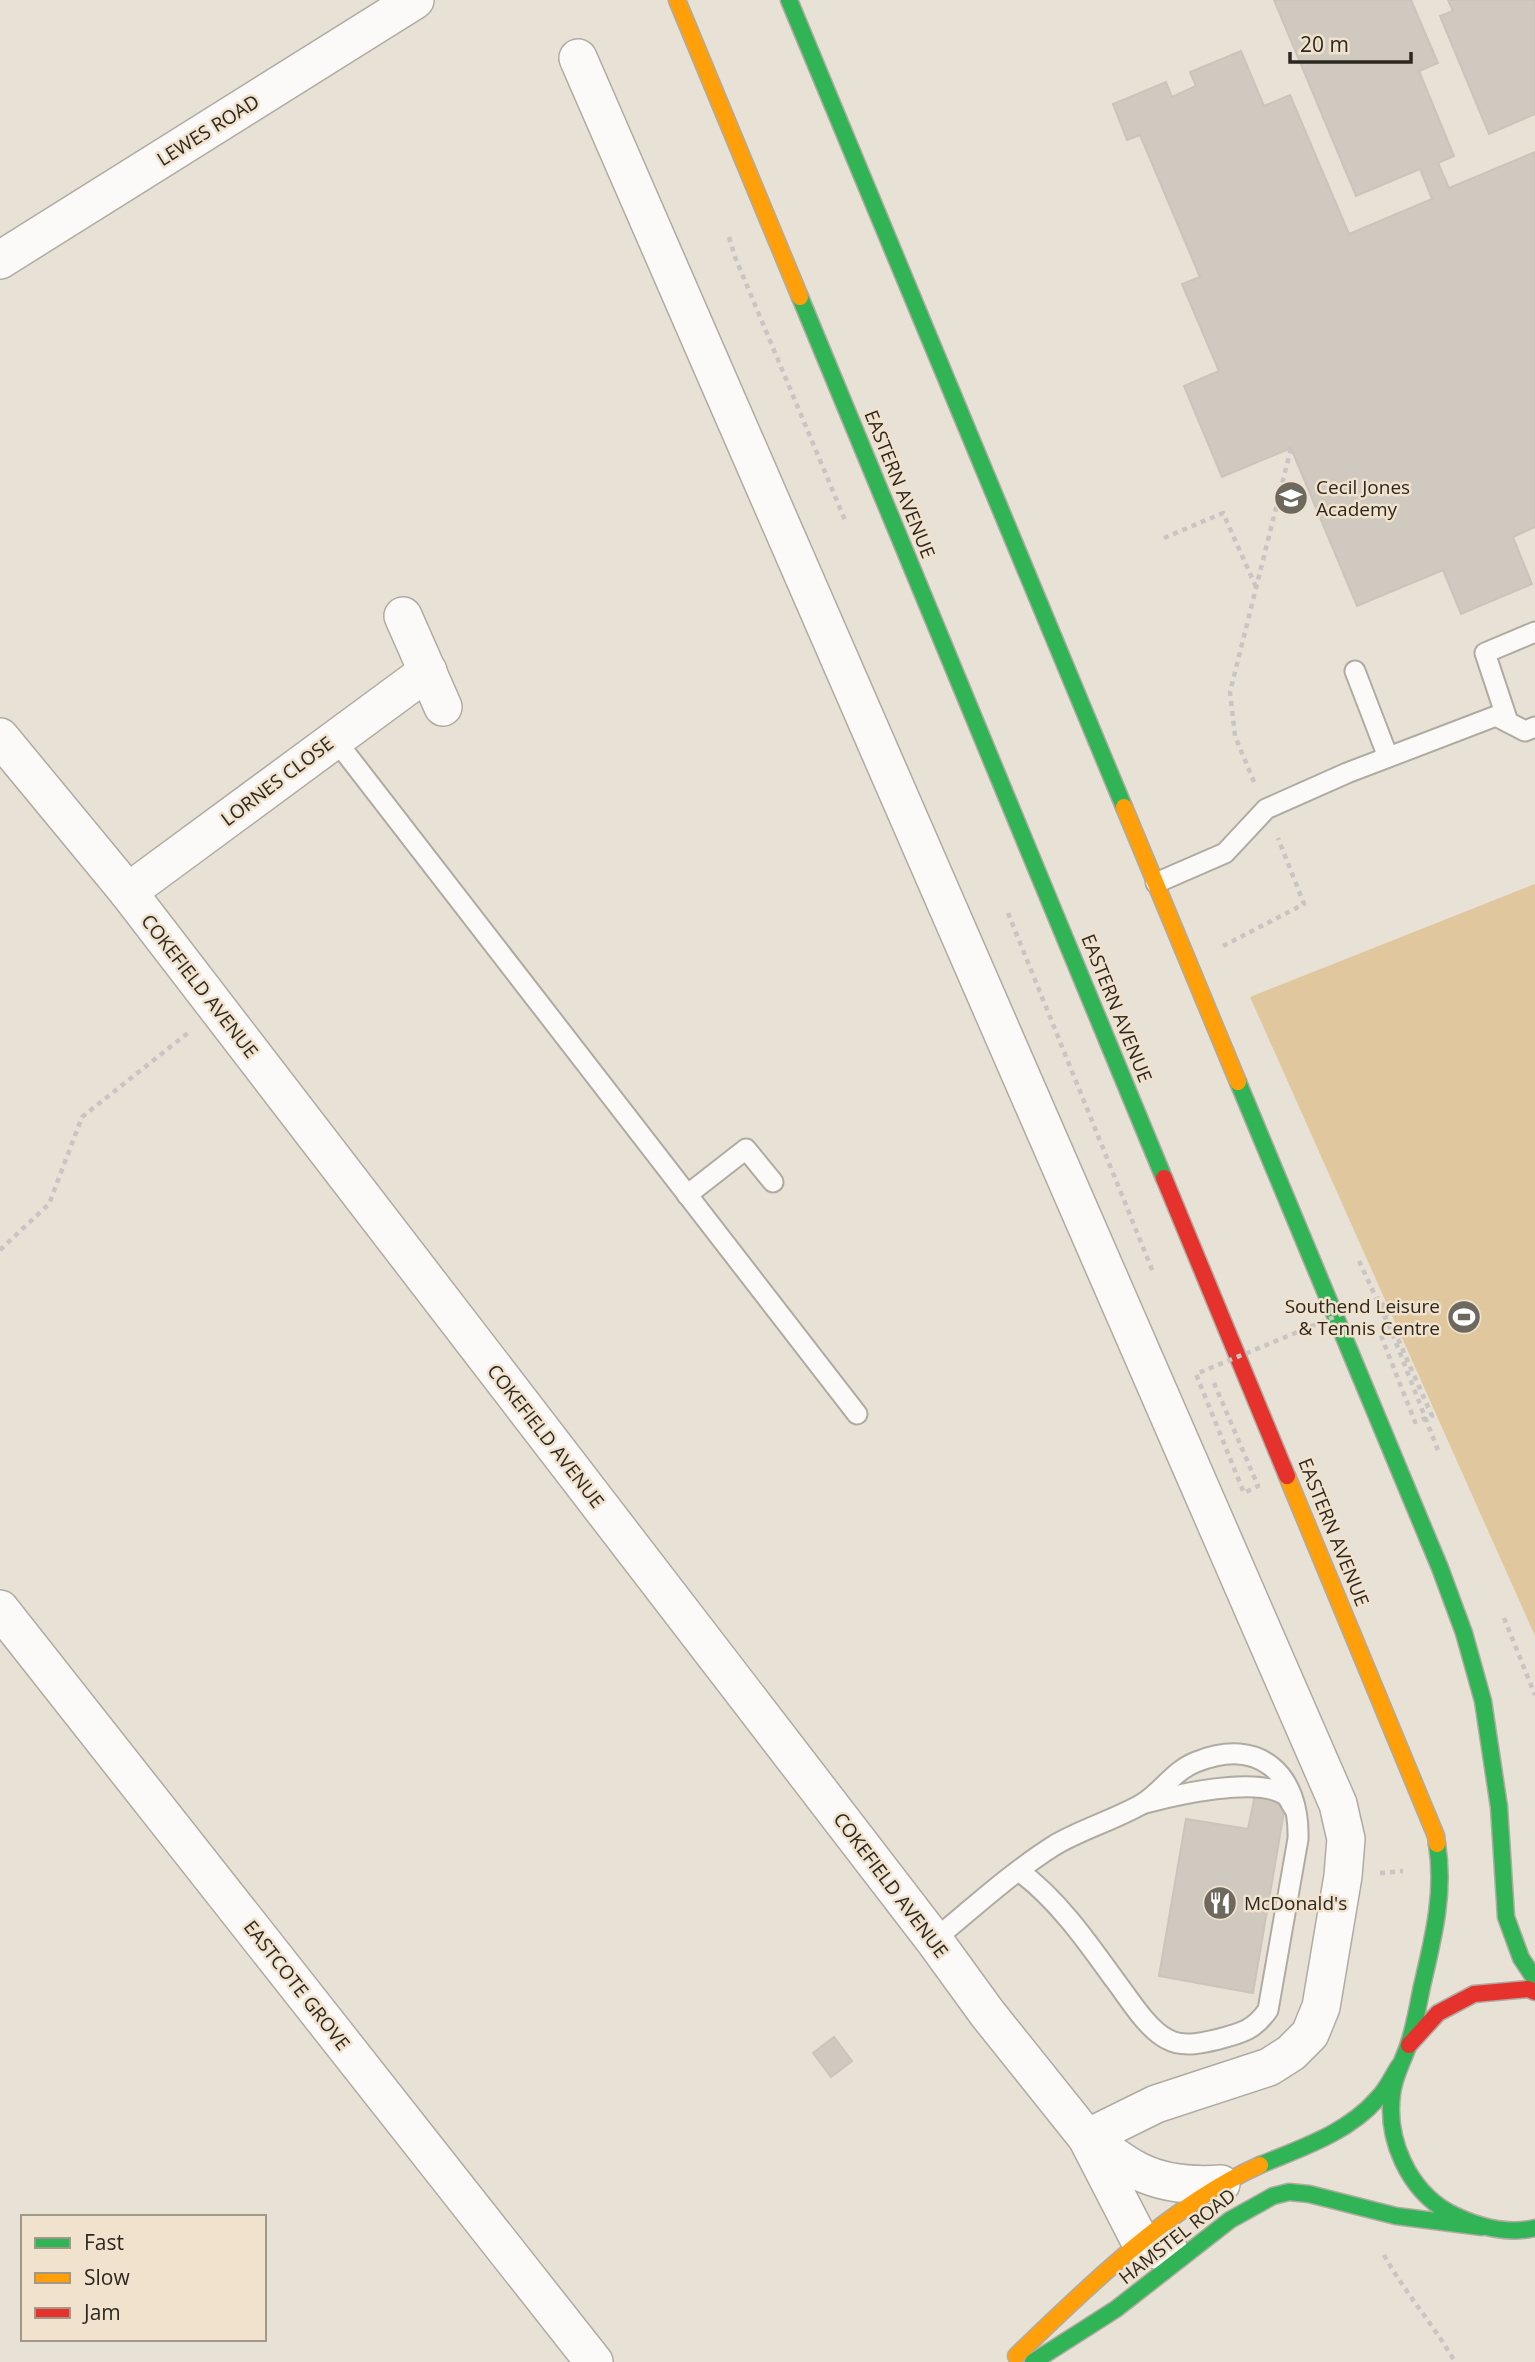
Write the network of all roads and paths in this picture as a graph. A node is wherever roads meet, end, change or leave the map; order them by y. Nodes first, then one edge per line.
1 (415, 0) edge
2 (677, 0) edge
3 (789, 0) edge
4 (578, 58) dead end
5 (0, 260) edge
6 (1291, 448) dead end
7 (1164, 538) dead end
8 (1256, 588) junction
9 (403, 616) dead end
10 (1535, 632) edge
11 (428, 671) junction
12 (1355, 671) dead end
13 (443, 707) dead end
14 (1508, 722) junction
15 (1535, 727) edge
16 (0, 737) edge
17 (334, 738) junction
18 (1388, 757) junction
19 (1266, 809) junction
20 (1156, 883) junction
21 (128, 892) junction
22 (1218, 948) dead end
23 (217, 1008) junction
24 (773, 1182) dead end
25 (687, 1195) junction
26 (0, 1250) edge
27 (1356, 1254) dead end
28 (1380, 1333) dead end
29 (1214, 1383) dead end
30 (856, 1414) dead end
31 (1440, 1456) dead end
32 (1500, 1607) dead end
33 (0, 1609) edge
34 (1535, 1695) edge
35 (1144, 1803) junction
36 (1298, 1816) junction
37 (1019, 1871) junction
38 (934, 1940) junction
39 (1535, 1979) edge
40 (1535, 1992) edge
41 (1409, 2045) junction
42 (1399, 2066) junction
43 (1087, 2138) junction
44 (1221, 2184) junction
45 (1232, 2218) junction
46 (1485, 2228) junction
47 (1532, 2231) edge
48 (1141, 2243) junction
49 (594, 2362) edge
50 (1009, 2362) edge
51 (1033, 2362) edge

1 - 5 street, LEWES ROAD
2 - 41 main road, EASTERN AVENUE
3 - 20 main road
4 - 43 street
6 - 8 path
7 - 8 path
8 - 19 path
9 - 11 street
10 - 14 lane
11 - 13 street
11 - 17 street, LORNES CLOSE
12 - 18 lane
14 - 15 lane
14 - 18 lane
16 - 21 street, COKEFIELD AVENUE
17 - 21 street, LORNES CLOSE
17 - 25 lane
18 - 19 lane
19 - 20 lane
19 - 22 path
20 - 39 main road
21 - 23 street, COKEFIELD AVENUE
23 - 26 path
23 - 38 street, COKEFIELD AVENUE
24 - 25 lane
25 - 30 lane
27 - 31 path
28 - 29 path, bridge
32 - 34 path
33 - 49 street, EASTCOTE GROVE
35 - 36 lane
35 - 36 lane
35 - 37 lane
36 - 37 lane
37 - 38 lane
38 - 43 street, COKEFIELD AVENUE
40 - 41 main road, EASTERN AVENUE
41 - 42 main road, EASTERN AVENUE
42 - 44 main road, HAMSTEL ROAD
42 - 46 main road, EASTERN AVENUE
43 - 44 street, COKEFIELD AVENUE
43 - 48 street, COKEFIELD AVENUE
44 - 48 main road, HAMSTEL ROAD
45 - 46 main road, HAMSTEL ROAD
45 - 48 street
45 - 51 main road, HAMSTEL ROAD
46 - 47 main road, EASTERN AVENUE
48 - 50 main road, HAMSTEL ROAD

